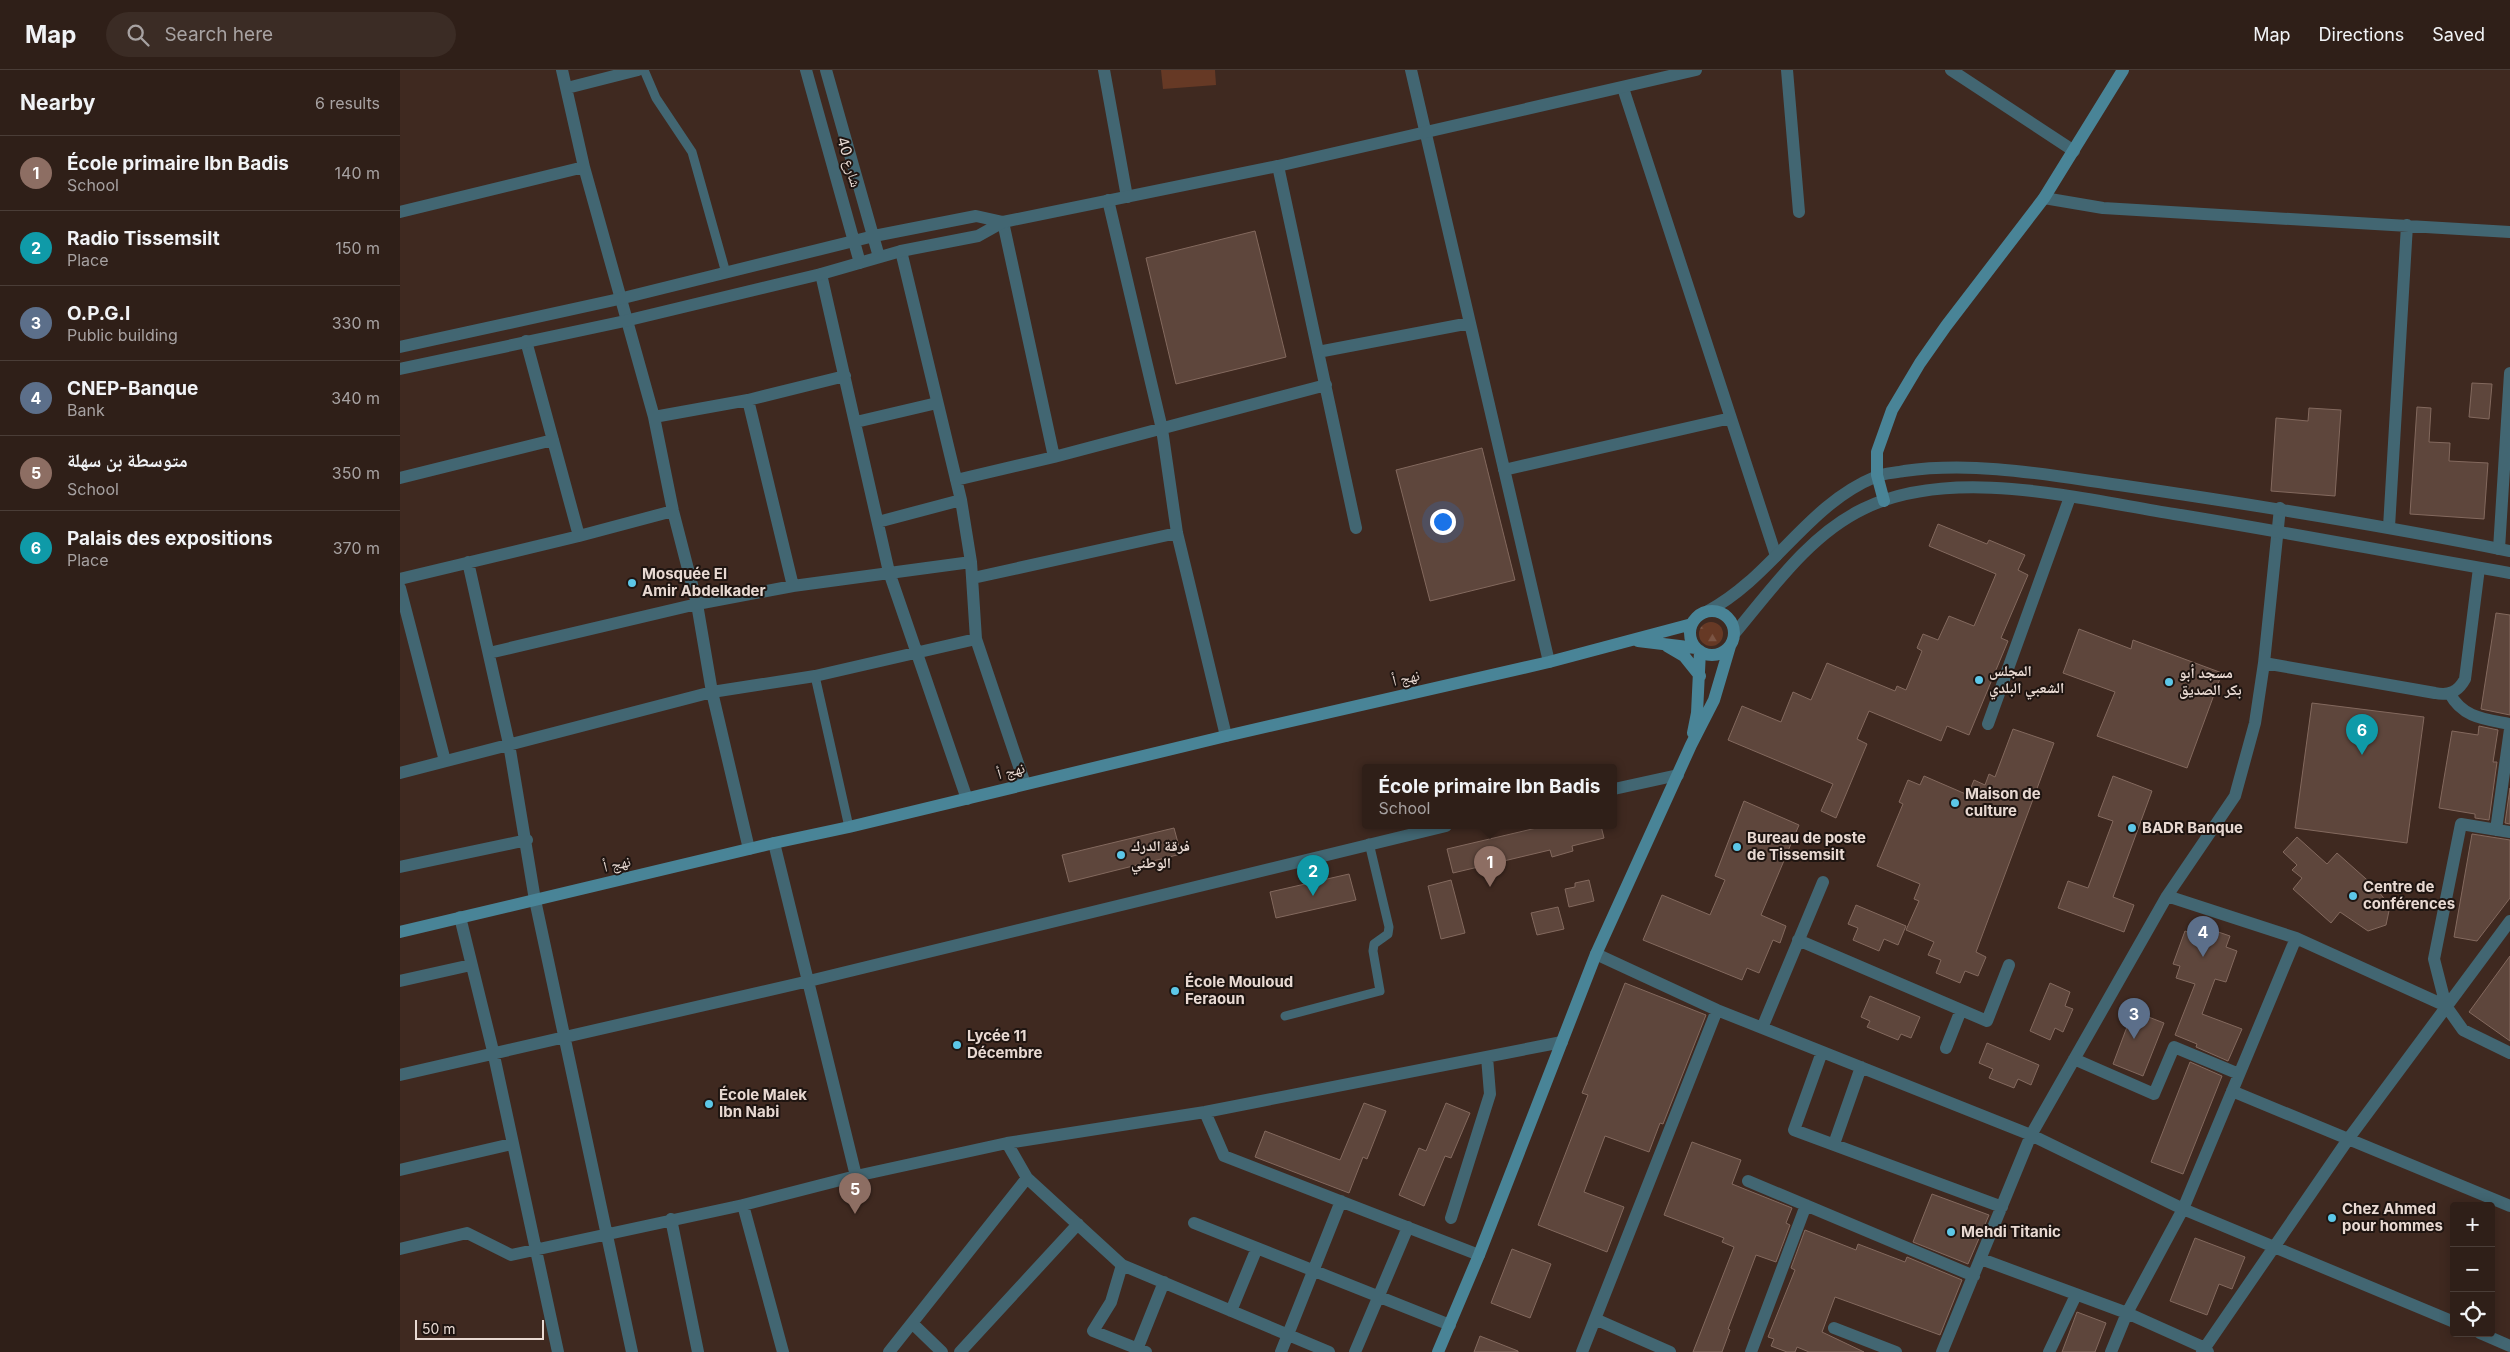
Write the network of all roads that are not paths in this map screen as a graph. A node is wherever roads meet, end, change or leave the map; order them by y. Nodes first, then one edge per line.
1 (562, 70) edge
2 (638, 70) edge
3 (644, 70) edge
4 (806, 70) edge
5 (826, 70) edge
6 (1104, 70) edge
7 (1411, 70) edge
8 (1696, 70) edge
9 (1787, 70) edge
10 (1950, 70) edge
11 (2123, 70) edge
12 (567, 88) junction
13 (1623, 88) junction
14 (1425, 133) junction
15 (2074, 152) junction
16 (1278, 166) junction
17 (584, 167) junction
18 (1128, 196) junction
19 (2044, 198) junction
20 (1108, 200) junction
21 (400, 212) edge
22 (1799, 212) dead end
23 (1003, 222) junction
24 (2407, 225) junction
25 (2510, 232) edge
26 (874, 236) junction
27 (854, 242) junction
28 (901, 251) junction
29 (879, 257) junction
30 (860, 263) junction
31 (726, 273) junction
32 (821, 274) junction
33 (619, 299) junction
34 (625, 321) junction
35 (1470, 323) junction
36 (526, 341) junction
37 (400, 347) edge
38 (1318, 352) junction
39 (400, 369) edge
40 (2510, 373) edge
41 (845, 376) junction
42 (1326, 386) junction
43 (748, 400) junction
44 (937, 403) junction
45 (654, 417) junction
46 (1731, 418) junction
47 (856, 422) junction
48 (1162, 429) junction
49 (553, 440) junction
50 (1054, 457) junction
51 (1504, 470) junction
52 (1877, 475) junction
53 (400, 478) edge
54 (956, 480) junction
55 (2070, 497) junction
56 (961, 500) junction
57 (1884, 501) junction
58 (2280, 508) junction
59 (673, 511) junction
60 (878, 522) junction
61 (2390, 527) junction
62 (1356, 528) dead end
63 (2276, 530) junction
64 (1177, 533) junction
65 (579, 536) junction
66 (2505, 550) edge
67 (1776, 556) junction
68 (468, 562) junction
69 (971, 562) junction
70 (2479, 568) junction
71 (889, 572) junction
72 (2510, 573) edge
73 (973, 578) junction
74 (400, 579) edge
75 (793, 586) junction
76 (400, 588) edge
77 (696, 604) junction
78 (1708, 611) junction
79 (1692, 624) junction
80 (976, 639) junction
81 (1732, 640) junction
82 (1630, 641) junction
83 (1660, 644) junction
84 (1698, 649) junction
85 (489, 653) junction
86 (917, 653) junction
87 (1548, 662) junction
88 (2264, 663) junction
89 (815, 676) junction
90 (1700, 676) junction
91 (712, 692) junction
92 (2450, 694) junction
93 (1988, 724) dead end
94 (2510, 724) edge
95 (2510, 729) edge
96 (1226, 736) junction
97 (509, 744) junction
98 (1691, 745) junction
99 (445, 761) junction
100 (400, 772) edge
101 (1678, 775) junction
102 (1025, 784) junction
103 (1617, 788) edge
104 (967, 799) junction
105 (849, 827) junction
106 (1432, 829) edge
107 (2496, 830) junction
108 (2510, 832) edge
109 (526, 840) junction
110 (774, 843) junction
111 (1369, 843) junction
112 (749, 849) junction
113 (400, 867) edge
114 (1823, 882) dead end
115 (2167, 896) junction
116 (535, 900) junction
117 (460, 917) junction
118 (2510, 921) edge
119 (400, 932) edge
120 (2296, 938) junction
121 (1798, 940) junction
122 (1596, 954) junction
123 (472, 965) junction
124 (2009, 965) dead end
125 (400, 981) edge
126 (809, 981) junction
127 (2446, 1006) junction
128 (1717, 1010) junction
129 (1961, 1010) junction
130 (1285, 1016) dead end
131 (1762, 1028) junction
132 (565, 1036) junction
133 (1562, 1042) junction
134 (1946, 1048) dead end
135 (493, 1052) junction
136 (1822, 1052) junction
137 (2510, 1053) edge
138 (1487, 1057) junction
139 (2074, 1059) junction
140 (1861, 1067) junction
141 (400, 1074) edge
142 (2239, 1074) junction
143 (2232, 1091) junction
144 (1205, 1112) junction
145 (2031, 1135) junction
146 (2349, 1138) junction
147 (1007, 1143) junction
148 (512, 1144) junction
149 (1834, 1144) junction
150 (400, 1170) edge
151 (856, 1176) junction
152 (1027, 1178) junction
153 (1748, 1181) dead end
154 (1341, 1201) junction
155 (743, 1205) junction
156 (1806, 1205) junction
157 (2510, 1206) edge
158 (2002, 1207) junction
159 (2183, 1209) junction
160 (671, 1218) junction
161 (1451, 1218) dead end
162 (1194, 1223) dead end
163 (1078, 1224) junction
164 (1408, 1228) junction
165 (606, 1233) junction
166 (1257, 1248) junction
167 (2274, 1248) junction
168 (400, 1249) edge
169 (534, 1250) junction
170 (1479, 1255) junction
171 (1981, 1259) junction
172 (1122, 1265) junction
173 (1313, 1271) junction
174 (1974, 1276) junction
175 (1164, 1282) junction
176 (2076, 1295) junction
177 (1378, 1297) junction
178 (1231, 1311) junction
179 (2127, 1313) junction
180 (1595, 1319) junction
181 (2450, 1320) edge
182 (912, 1323) junction
183 (1450, 1325) junction
184 (1834, 1328) dead end
185 (1288, 1334) junction
186 (2489, 1337) edge
187 (2510, 1346) edge
188 (1140, 1351) edge
189 (2205, 1351) edge
190 (558, 1352) edge
191 (632, 1352) edge
192 (698, 1352) edge
193 (783, 1352) edge
194 (889, 1352) edge
195 (942, 1352) edge
196 (960, 1352) edge
197 (1281, 1352) edge
198 (1329, 1352) edge
199 (1354, 1352) edge
200 (1438, 1352) edge
201 (1582, 1352) edge
202 (1670, 1352) edge
203 (1750, 1352) edge
204 (1896, 1352) edge
205 (1942, 1352) edge
206 (2049, 1352) edge
207 (2111, 1352) edge

1 - 12 street
2 - 12 street
3 - 31 lane
4 - 27 street, شارع 40
5 - 26 street, شارع 40
6 - 18 street
7 - 14 street
8 - 13 street
9 - 22 street
10 - 15 street
11 - 15 main road
12 - 17 street
13 - 14 street
13 - 46 street
14 - 16 street
14 - 35 street
15 - 19 main road
16 - 18 street
16 - 38 street
17 - 21 street
17 - 33 street
18 - 20 street
19 - 24 street
19 - 52 main road
20 - 23 street
20 - 48 street
23 - 26 street
23 - 28 street
23 - 50 street
24 - 25 street
24 - 61 street
26 - 27 street
26 - 29 street, شارع 40
27 - 30 street, شارع 40
27 - 31 street
28 - 29 street
28 - 44 street
29 - 30 street
30 - 32 street
31 - 33 street
32 - 34 street
32 - 41 street
33 - 34 street
33 - 37 street
34 - 36 street
34 - 45 street
35 - 38 street
35 - 51 street
36 - 39 street
36 - 49 street
38 - 42 street
40 - 66 street
41 - 43 street
41 - 47 street
42 - 48 street
42 - 62 street
43 - 45 street
43 - 75 street
44 - 47 street
44 - 54 street
45 - 59 street
46 - 51 street
46 - 67 street
47 - 60 street
48 - 50 street
48 - 64 street
49 - 53 street
49 - 65 street
50 - 54 street
51 - 87 street
52 - 57 main road
52 - 58 street
52 - 67 street
54 - 56 street
55 - 57 street
55 - 63 street
55 - 93 street
56 - 60 street
56 - 69 street
57 - 81 street
58 - 61 street
58 - 63 street
59 - 65 street
59 - 77 street
60 - 71 street
61 - 66 street
63 - 70 street
63 - 88 street
64 - 73 street
64 - 96 street
65 - 68 street
67 - 78 street
68 - 74 street
68 - 85 street
69 - 71 street
69 - 73 street
70 - 72 street
70 - 92 street
71 - 75 street
71 - 86 street
73 - 80 street
75 - 77 street
76 - 99 street
77 - 85 street
77 - 91 street
78 - 79 main road
78 - 81 main road
79 - 82 main road, نهج أ
79 - 84 main road
80 - 86 street
80 - 102 street
81 - 84 main road
81 - 98 main road
82 - 83 main road, نهج أ
82 - 87 main road, نهج أ
83 - 84 main road, نهج أ
83 - 90 main road
84 - 90 main road
85 - 97 street
86 - 89 street
86 - 104 street
87 - 96 main road, نهج أ
88 - 92 street
88 - 115 street
89 - 91 street
89 - 105 lane
90 - 98 main road
91 - 97 street
91 - 112 street
92 - 94 street
95 - 107 street
96 - 102 main road, نهج أ
97 - 99 street
97 - 109 street
98 - 101 main road
99 - 100 street
101 - 103 street
101 - 122 main road
102 - 104 main road, نهج أ
104 - 105 main road, نهج أ
105 - 110 main road, نهج أ
106 - 111 street
107 - 108 street
107 - 127 street
109 - 113 street
109 - 116 street
110 - 112 main road, نهج أ
110 - 126 street
111 - 126 street
111 - 130 lane
112 - 116 main road, نهج أ
114 - 121 street
115 - 120 street
115 - 139 street
116 - 117 main road, نهج أ
116 - 132 street
117 - 119 main road, نهج أ
117 - 123 street
118 - 127 street
120 - 127 street
120 - 142 street
121 - 129 street
121 - 131 street
122 - 128 street
122 - 133 main road
123 - 125 street
123 - 135 street
124 - 129 street
126 - 132 street
126 - 151 street
127 - 137 street
127 - 146 street
128 - 131 street
128 - 180 street
129 - 134 street
131 - 136 street
132 - 135 street
132 - 165 street
133 - 138 street
133 - 170 main road
135 - 141 street
135 - 148 street
136 - 140 street
136 - 149 street
138 - 144 street
138 - 161 street
139 - 142 street
139 - 145 street
140 - 145 street
140 - 149 street
142 - 143 street
143 - 146 street
143 - 159 street
144 - 147 street
144 - 154 street
145 - 158 street
145 - 159 street
146 - 157 street
146 - 167 street
147 - 151 street
147 - 152 street
148 - 150 street
148 - 169 street
149 - 158 street
151 - 155 street
152 - 163 street
152 - 182 street
153 - 156 street
154 - 164 street
154 - 173 street
155 - 160 street
155 - 193 street
156 - 174 street
156 - 203 street
158 - 171 street
159 - 167 street
159 - 179 street
160 - 165 street
160 - 192 street
162 - 166 street
163 - 172 street
163 - 196 street
164 - 170 street
164 - 177 street
165 - 169 street
165 - 191 street
166 - 173 street
166 - 178 street
167 - 181 street
167 - 189 street
168 - 169 street
169 - 190 street
170 - 183 main road
171 - 174 street
171 - 176 street
172 - 175 street
172 - 188 street
173 - 177 street
173 - 185 street
174 - 205 street
175 - 178 street
175 - 188 street
176 - 179 street
176 - 206 street
177 - 183 street
177 - 199 street
178 - 185 street
179 - 189 street
179 - 207 street
180 - 201 street
180 - 202 street
182 - 194 street
182 - 195 street
183 - 200 main road
184 - 204 street
185 - 197 street
185 - 198 street
186 - 187 street

